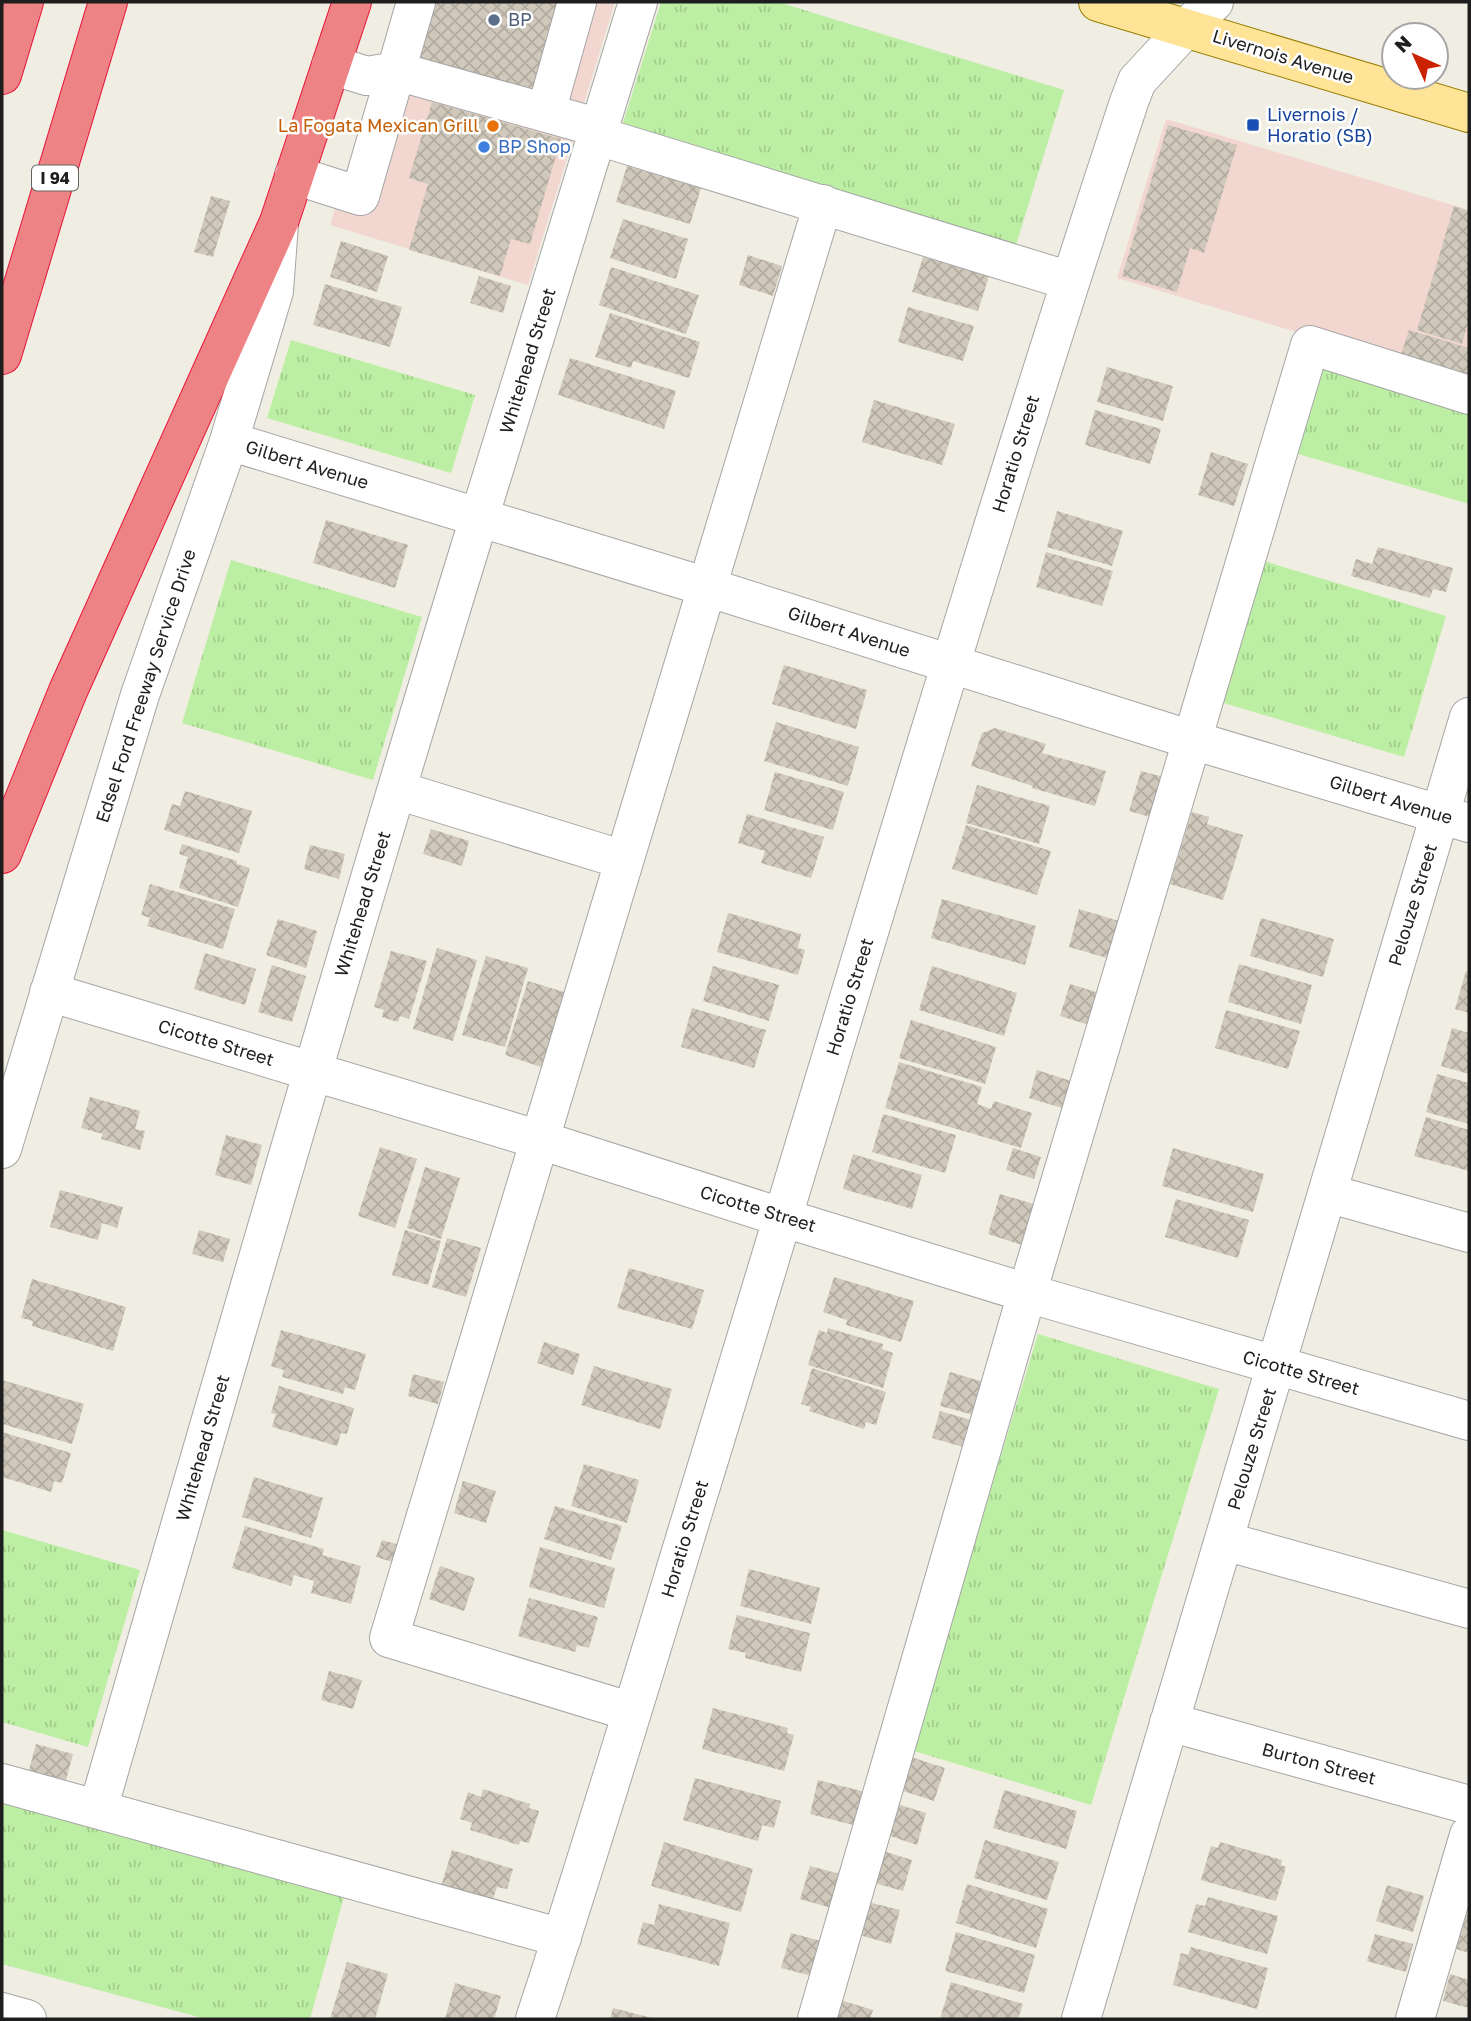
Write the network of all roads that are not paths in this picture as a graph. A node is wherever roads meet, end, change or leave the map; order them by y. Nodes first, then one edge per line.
1 (24, 2) edge
2 (108, 2) edge
3 (352, 2) edge
4 (416, 2) edge
5 (577, 2) edge
6 (638, 2) edge
7 (1098, 2) edge
8 (1214, 2) edge
9 (1186, 28) junction
10 (331, 65) junction
11 (396, 71) junction
12 (2, 75) edge
13 (546, 112) junction
14 (1469, 113) edge
15 (599, 132) junction
16 (294, 175) junction
17 (823, 204) junction
18 (279, 222) junction
19 (1070, 281) junction
20 (2, 355) edge
21 (1469, 395) edge
22 (229, 441) junction
23 (479, 519) junction
24 (707, 587) junction
25 (951, 664) junction
26 (1469, 717) edge
27 (1192, 740) junction
28 (397, 790) junction
29 (1455, 819) edge
30 (2, 854) edge
31 (624, 860) junction
32 (49, 992) junction
33 (313, 1072) junction
34 (540, 1140) junction
35 (2, 1149) edge
36 (1327, 1193) junction
37 (784, 1218) junction
38 (1469, 1233) edge
39 (1027, 1293) junction
40 (1276, 1366) junction
41 (1469, 1421) edge
42 (1224, 1541) junction
43 (1469, 1609) edge
44 (632, 1712) junction
45 (1169, 1722) junction
46 (2, 1783) edge
47 (1469, 1805) edge
48 (98, 1809) junction
49 (1469, 1835) edge
50 (562, 1938) junction
51 (2, 2012) edge
52 (27, 2019) edge
53 (535, 2019) edge
54 (817, 2019) edge
55 (1081, 2019) edge
56 (1415, 2019) edge

1 - 12 highway
2 - 20 highway, I 94
3 - 10 highway
4 - 11 street
5 - 13 street
6 - 15 street, Whitehead Street
7 - 9 main road, Livernois Avenue
8 - 9 street, Horatio Street
9 - 14 main road, Livernois Avenue
9 - 19 street, Horatio Street
10 - 11 street
10 - 16 highway
11 - 13 street
11 - 16 street
13 - 15 street
15 - 17 street
15 - 23 street, Whitehead Street
16 - 18 highway
17 - 19 street
17 - 24 street
18 - 22 street, Edsel Ford Freeway Service Drive
18 - 30 highway
19 - 25 street, Horatio Street
21 - 27 street
22 - 23 street, Gilbert Avenue
22 - 32 street, Edsel Ford Freeway Service Drive
23 - 24 street, Gilbert Avenue
23 - 28 street, Whitehead Street
24 - 25 street, Gilbert Avenue
24 - 31 street
25 - 27 street, Gilbert Avenue
25 - 37 street, Horatio Street
26 - 29 street, Pelouze Street
27 - 29 street, Gilbert Avenue
27 - 39 street
28 - 31 street
28 - 33 street, Whitehead Street
29 - 36 street, Pelouze Street
31 - 34 street
32 - 33 street, Cicotte Street
32 - 35 street, Edsel Ford Freeway Service Drive
33 - 34 street, Cicotte Street
33 - 48 street, Whitehead Street
34 - 37 street, Cicotte Street
34 - 44 street
36 - 38 street
36 - 40 street, Pelouze Street
37 - 39 street, Cicotte Street
37 - 44 street, Horatio Street
39 - 40 street, Cicotte Street
39 - 54 street
40 - 41 street, Cicotte Street
40 - 42 street, Pelouze Street
42 - 43 street
42 - 45 street, Pelouze Street
44 - 50 street, Horatio Street
45 - 47 street, Burton Street
45 - 55 street, Pelouze Street
46 - 48 street
48 - 50 street
49 - 56 street
50 - 53 street, Horatio Street
51 - 52 street

